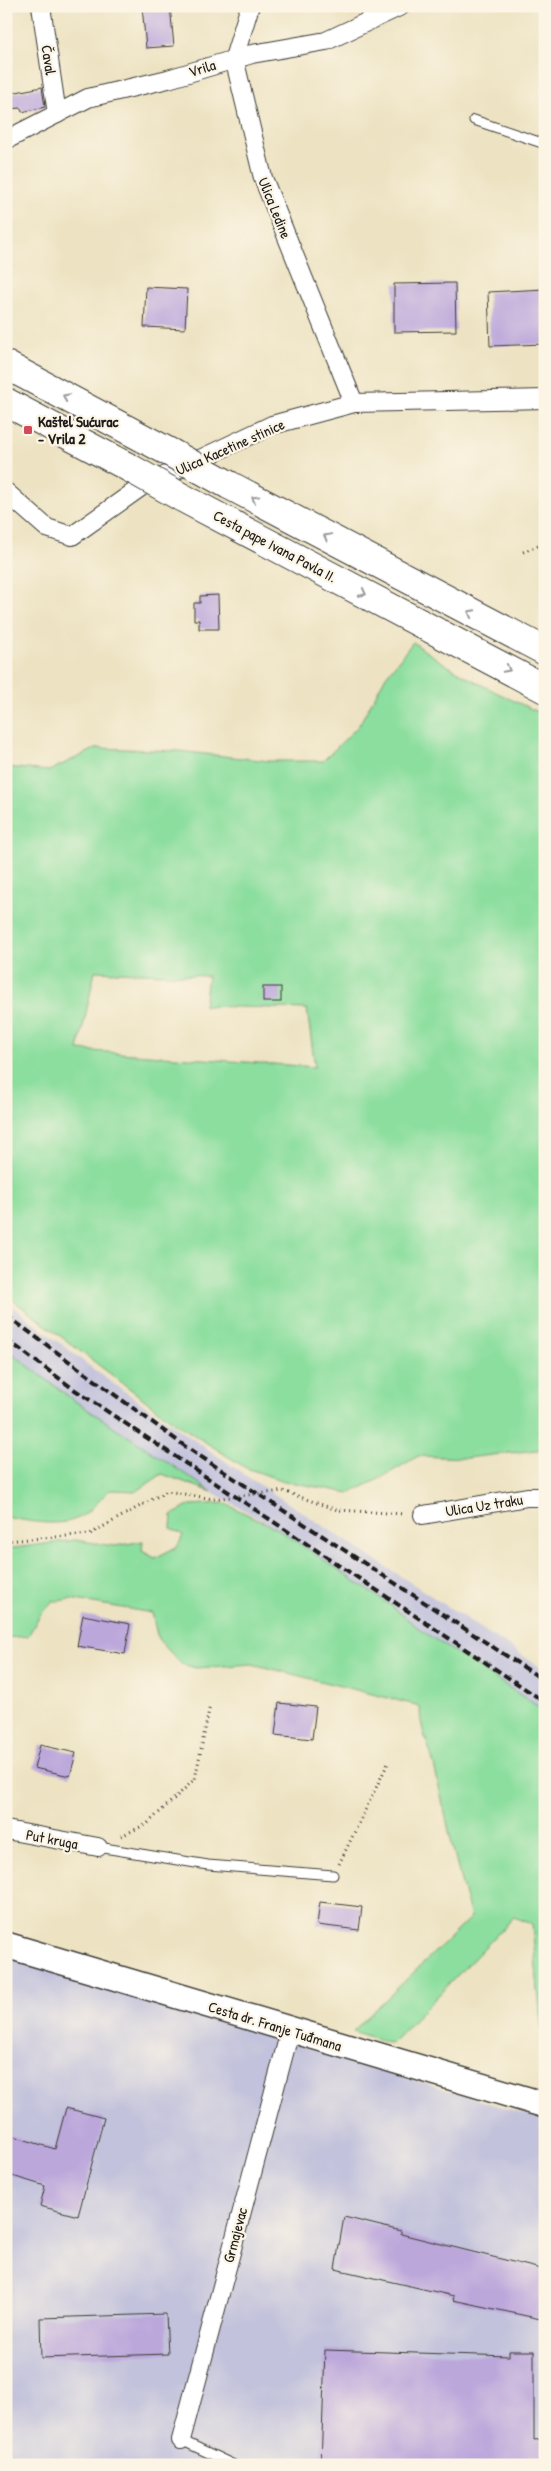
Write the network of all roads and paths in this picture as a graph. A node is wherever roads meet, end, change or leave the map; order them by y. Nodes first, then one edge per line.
1 (41, 6) edge
2 (250, 6) edge
3 (401, 6) edge
4 (234, 58) junction
5 (57, 114) junction
6 (474, 120) dead end
7 (6, 140) edge
8 (545, 144) edge
9 (6, 365) edge
10 (545, 398) edge
11 (6, 402) edge
12 (354, 403) junction
13 (6, 492) edge
14 (545, 543) edge
15 (523, 552) dead end
16 (545, 651) edge
17 (545, 689) edge
18 (545, 1497) edge
19 (423, 1515) joint
20 (6, 1541) edge
21 (210, 1704) dead end
22 (389, 1761) dead end
23 (147, 1824) dead end
24 (6, 1830) edge
25 (98, 1847) joint
26 (333, 1876) joint
27 (6, 1945) edge
28 (290, 2031) junction
29 (545, 2105) edge
30 (181, 2440) joint
31 (234, 2465) edge

1 - 5 street, Čaval
2 - 4 street
3 - 4 street, Vrila
4 - 5 street, Vrila
4 - 12 street, Ulica Ledine
5 - 7 street, Vrila
6 - 8 lane
16 -> 9 main road, bridge
10 - 12 street, Ulica Kacetine stinice
11 -> 17 main road, Cesta pape Ivana Pavla II., bridge
12 - 13 street, Ulica Kacetine stinice
14 - 15 path
18 - 19 street, Ulica Uz traku
19 - 20 path
21 - 23 path
22 - 26 path
24 - 25 street, Put kruga
25 - 26 lane
27 - 28 main road, Cesta dr. Franje Tuđmana
28 - 29 main road, Cesta dr. Franje Tuđmana
28 - 30 street, Grmajevac
30 - 31 lane

